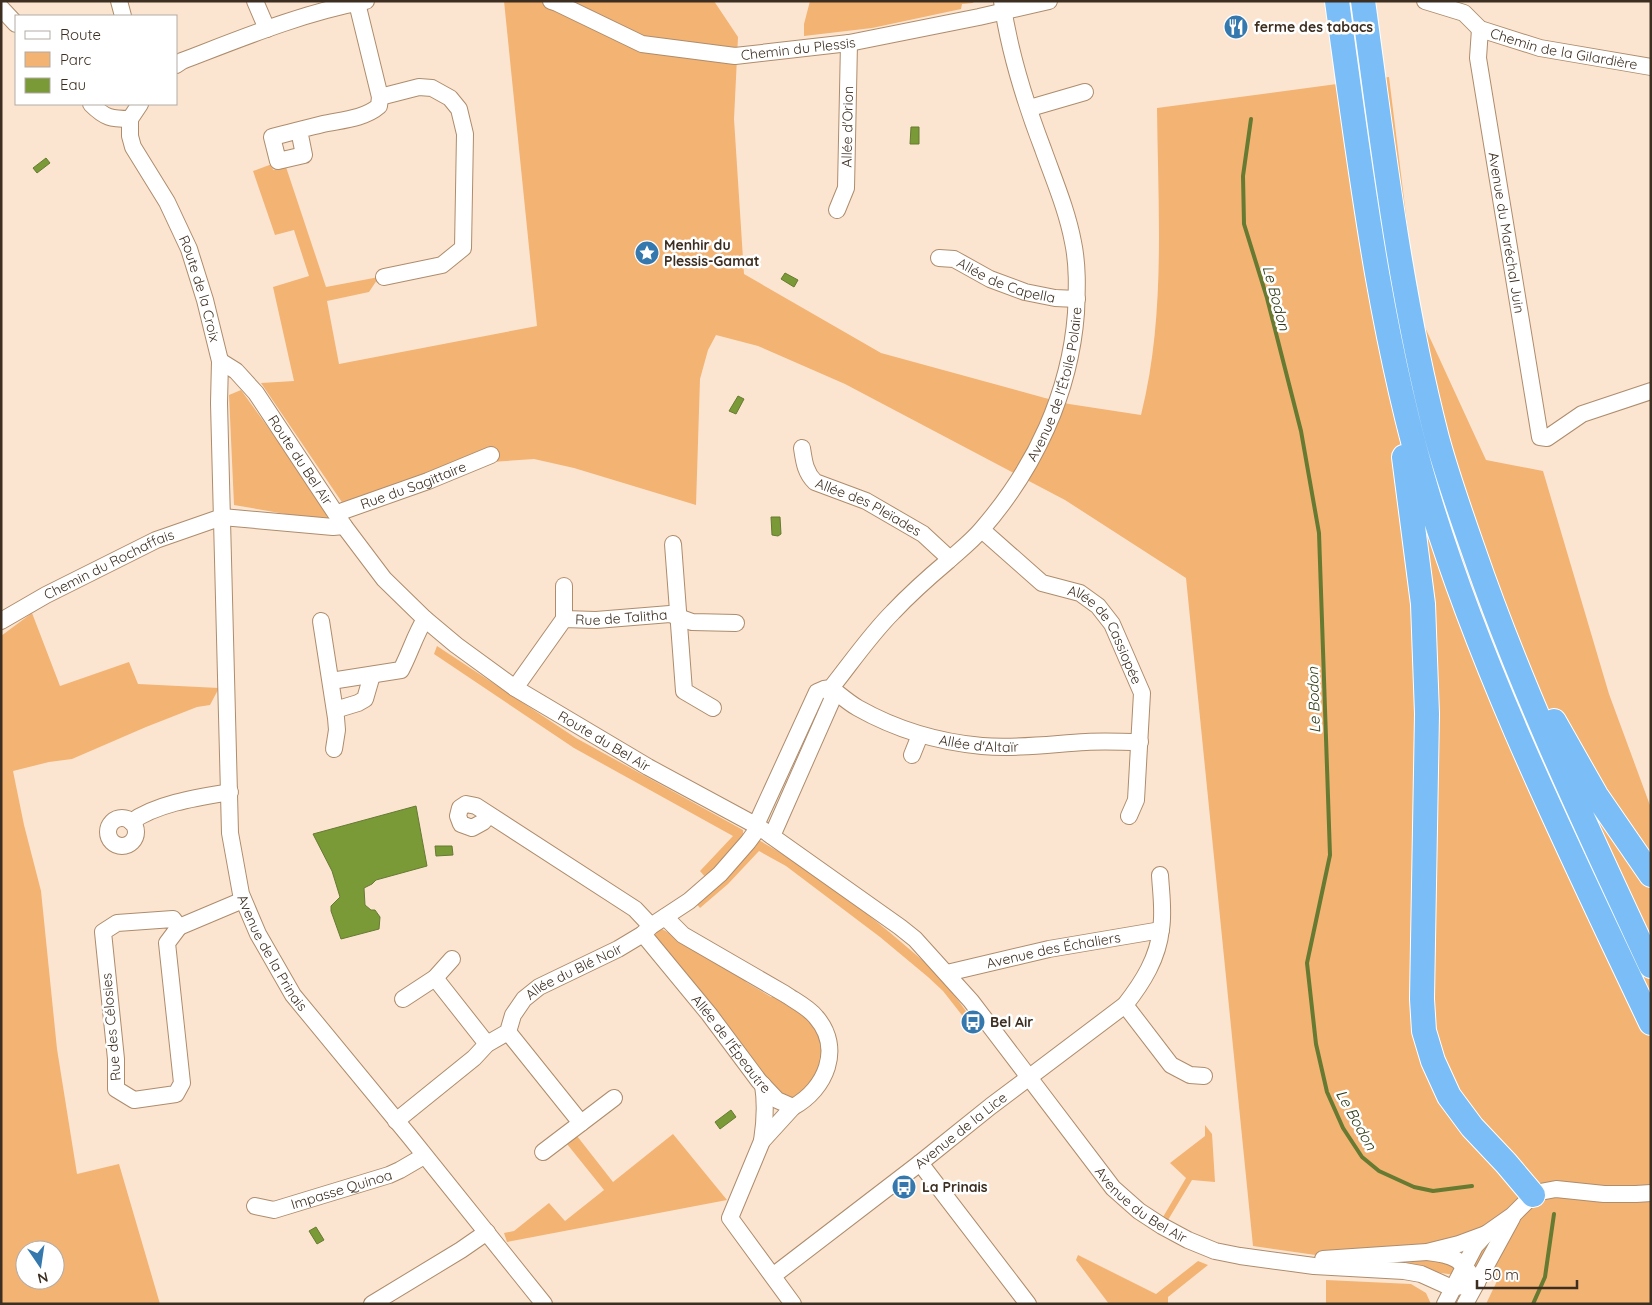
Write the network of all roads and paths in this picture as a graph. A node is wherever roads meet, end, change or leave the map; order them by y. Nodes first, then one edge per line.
1 (119, 1) edge
2 (255, 1) edge
3 (551, 1) edge
4 (1049, 1) edge
5 (1337, 1) edge
6 (1363, 1) edge
7 (1425, 1) edge
8 (363, 2) edge
9 (1003, 6) edge
10 (1, 8) edge
11 (123, 15) edge
12 (15, 23) edge
13 (267, 29) junction
14 (1480, 29) junction
15 (849, 43) junction
16 (178, 64) edge
17 (1651, 67) edge
18 (1084, 92) dead end
19 (380, 97) junction
20 (92, 105) edge
21 (139, 105) edge
22 (1030, 108) junction
23 (130, 119) junction
24 (298, 130) dead end
25 (837, 210) dead end
26 (939, 258) dead end
27 (384, 277) dead end
28 (1077, 298) junction
29 (220, 360) junction
30 (244, 380) junction
31 (219, 386) junction
32 (1651, 391) edge
33 (1407, 418) junction
34 (802, 448) dead end
35 (491, 455) dead end
36 (222, 517) junction
37 (341, 520) junction
38 (982, 530) junction
39 (673, 544) dead end
40 (950, 559) junction
41 (564, 586) dead end
42 (678, 617) junction
43 (425, 619) junction
44 (564, 619) junction
45 (1, 621) edge
46 (321, 621) dead end
47 (736, 623) dead end
48 (372, 675) junction
49 (1520, 677) junction
50 (331, 681) junction
51 (514, 688) junction
52 (831, 688) junction
53 (713, 708) dead end
54 (335, 710) junction
55 (920, 735) junction
56 (1140, 742) junction
57 (334, 749) dead end
58 (912, 756) dead end
59 (230, 792) junction
60 (489, 815) dead end
61 (1129, 816) dead end
62 (131, 822) dead end
63 (762, 829) junction
64 (1160, 875) dead end
65 (1651, 876) edge
66 (244, 900) junction
67 (665, 917) junction
68 (179, 927) junction
69 (647, 930) junction
70 (1162, 930) junction
71 (452, 959) dead end
72 (1651, 966) edge
73 (947, 973) junction
74 (435, 978) junction
75 (403, 999) dead end
76 (1125, 1005) junction
77 (1651, 1023) edge
78 (508, 1032) junction
79 (487, 1044) junction
80 (1204, 1076) dead end
81 (1029, 1078) junction
82 (763, 1085) junction
83 (614, 1098) dead end
84 (793, 1107) junction
85 (396, 1121) junction
86 (581, 1123) junction
87 (762, 1142) junction
88 (543, 1152) dead end
89 (424, 1156) junction
90 (920, 1163) junction
91 (1651, 1193) edge
92 (1533, 1195) junction
93 (256, 1206) dead end
94 (1513, 1215) junction
95 (487, 1232) junction
96 (1486, 1234) junction
97 (1426, 1252) junction
98 (1296, 1263) junction
99 (1464, 1265) junction
100 (774, 1276) junction
101 (1477, 1284) junction
102 (1452, 1288) junction
103 (372, 1304) edge
104 (544, 1304) edge
105 (793, 1304) edge
106 (1028, 1304) edge
107 (1445, 1304) edge
108 (1465, 1304) edge

1 - 11 street
2 - 13 street
3 - 15 street, Chemin du Plessis
4 - 9 street, Chemin du Plessis
5 - 33 highway
6 - 49 highway
7 - 14 street, Chemin de la Gilardière
8 - 13 street
8 - 19 street
9 - 15 street, Chemin du Plessis
9 - 22 street, Avenue de l'Étoile Polaire
10 - 12 street
13 - 16 street
14 - 17 street, Chemin de la Gilardière
14 - 32 street, Avenue du Maréchal Juin
15 - 25 street, Allée d'Orion
18 - 22 street
19 - 24 street
19 - 27 street
20 - 23 street
21 - 23 street
22 - 28 street, Avenue de l'Étoile Polaire
23 - 29 street, Route de la Croix
26 - 28 street, Allée de Capella
28 - 38 street, Avenue de l'Étoile Polaire
29 - 30 street, Route du Bel Air
29 - 31 street, Route de la Croix
30 - 31 street
30 - 37 street, Route du Bel Air
31 - 36 street, Route de la Croix
33 - 77 highway
33 - 92 highway
34 - 40 street, Allée des Pleïades
35 - 37 street, Rue du Sagittaire
36 - 37 street, Rue du Sagittaire
36 - 45 street, Chemin du Rochaffais
36 - 59 street, Avenue de la Prinais
37 - 43 street, Route du Bel Air
38 - 40 street, Avenue de l'Étoile Polaire
38 - 56 street, Allée de Cassiopée
39 - 42 street, Rue de Talitha
40 - 52 street, Avenue de l'Étoile Polaire
41 - 44 street, Rue de Talitha
42 - 44 street, Rue de Talitha
42 - 47 street, Rue de Talitha
42 - 53 street, Rue de Talitha
43 - 48 street
43 - 51 street, Route du Bel Air
44 - 51 street, Rue de Talitha
46 - 50 street
48 - 50 street
48 - 54 street
49 - 65 highway
49 - 72 highway
50 - 54 street
51 - 63 street, Route du Bel Air
52 - 55 street, Allée d'Altaïr
52 - 63 street, Avenue de l'Étoile Polaire
54 - 57 street
55 - 56 street, Allée d'Altaïr
55 - 58 street
56 - 61 street, Allée de Cassiopée
59 - 62 street
59 - 66 street, Avenue de la Prinais
60 - 69 street, Allée de l'Épeautre
63 - 67 street, Allée du Blé Noir
63 - 73 street, Route du Bel Air
64 - 70 street
66 - 68 street
66 - 85 street, Avenue de la Prinais
67 - 69 street, Allée du Blé Noir
67 - 84 street
68 - 68 street, Rue des Célosies
69 - 78 street, Allée du Blé Noir
69 - 82 street, Allée de l'Épeautre
70 - 73 street, Avenue des Échaliers
70 - 76 street
71 - 74 street
73 - 81 street, Route du Bel Air
74 - 75 street
74 - 79 street
76 - 80 street
76 - 81 street
78 - 79 street
78 - 86 street
79 - 85 street
81 - 90 street, Avenue de la Lice
81 - 98 street, Avenue du Bel Air
82 - 84 street, Allée de l'Épeautre
82 - 87 street
83 - 86 street
84 - 87 street
85 - 89 street, Avenue de la Prinais
86 - 88 street
87 - 100 street
89 - 93 street, Impasse Quinoa
89 - 95 street, Avenue de la Prinais
90 - 100 street, Avenue de la Lice
90 - 106 street
91 - 92 street
92 - 94 street
94 - 96 street
94 - 101 street
95 - 103 street
95 - 104 street, Avenue de la Prinais
96 - 97 street, Avenue du Bel Air
96 - 99 street
97 - 98 street, Avenue du Bel Air
97 - 99 street, Avenue du Bel Air
98 - 102 street, Avenue du Bel Air
99 - 101 street, Avenue du Bel Air
99 - 102 street
100 - 105 street
101 - 102 street
101 - 108 street
102 - 107 street

